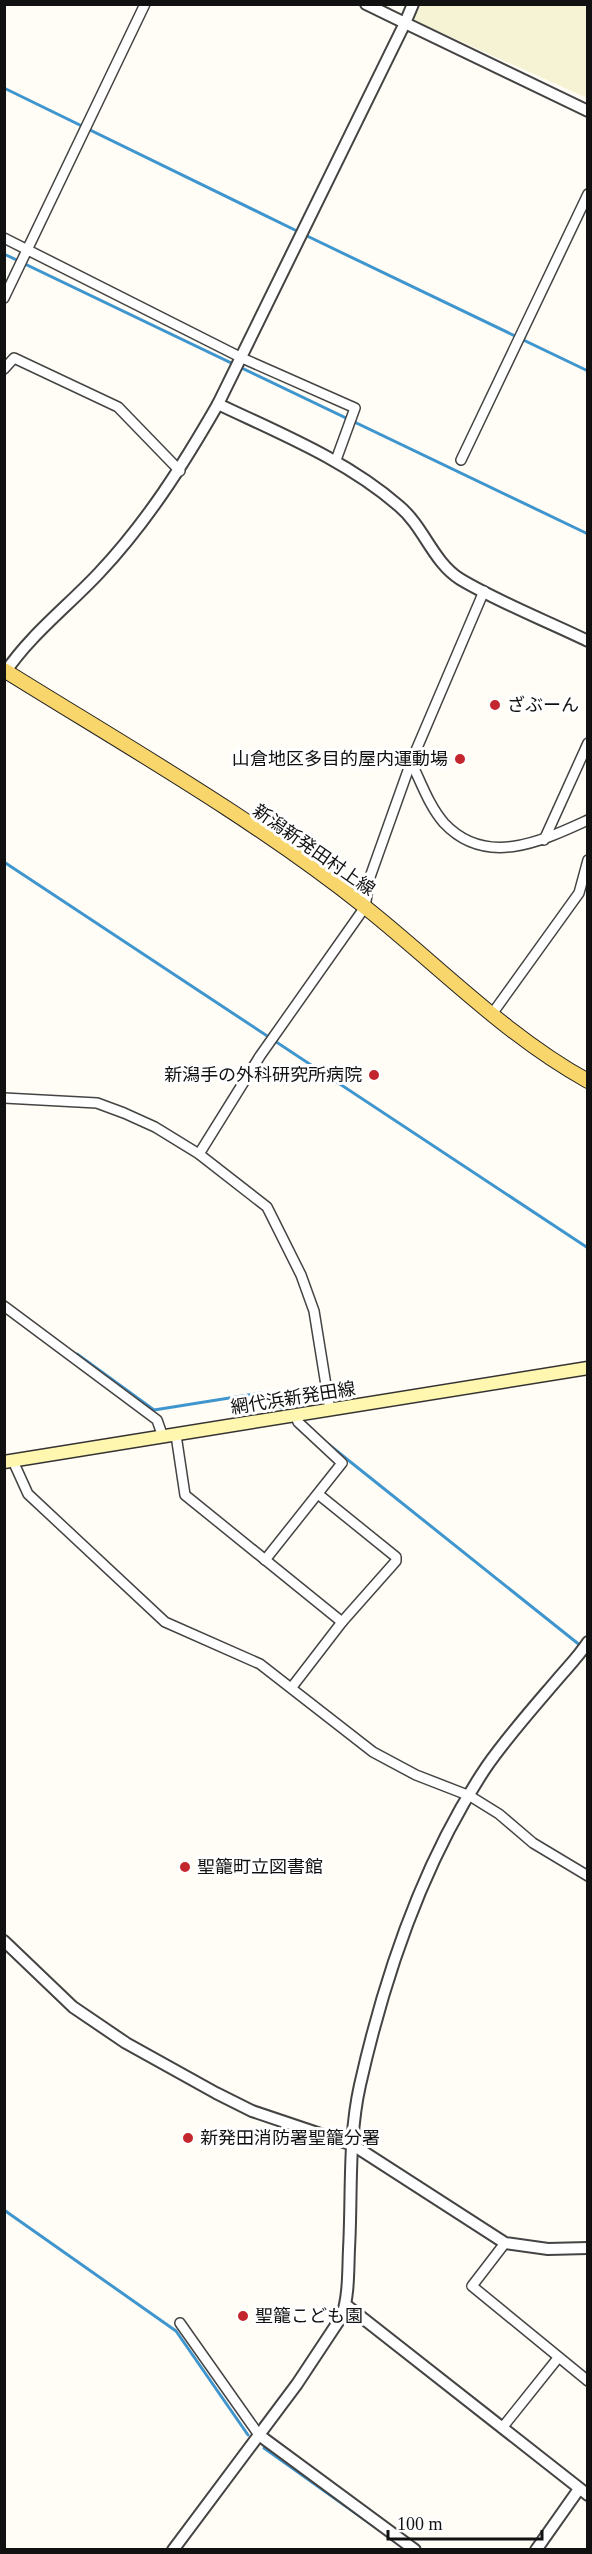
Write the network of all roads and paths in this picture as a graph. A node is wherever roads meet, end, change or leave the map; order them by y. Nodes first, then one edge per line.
1 (145, 4) edge
2 (366, 4) edge
3 (413, 4) edge
4 (405, 23) junction
5 (588, 111) edge
6 (588, 194) edge
7 (4, 238) edge
8 (29, 250) junction
9 (4, 298) edge
10 (4, 351) edge
11 (242, 358) junction
12 (12, 361) junction
13 (4, 369) edge
14 (218, 404) junction
15 (336, 460) junction
16 (461, 460) dead end
17 (180, 471) junction
18 (484, 591) junction
19 (588, 640) edge
20 (5, 671) edge
21 (588, 743) edge
22 (411, 762) junction
23 (588, 820) edge
24 (544, 840) junction
25 (588, 860) edge
26 (365, 907) junction
27 (492, 1014) junction
28 (588, 1081) edge
29 (4, 1098) edge
30 (199, 1154) junction
31 (4, 1306) edge
32 (588, 1368) edge
33 (330, 1410) junction
34 (296, 1416) junction
35 (176, 1435) junction
36 (163, 1437) junction
37 (8, 1462) edge
38 (318, 1494) junction
39 (266, 1560) junction
40 (342, 1622) junction
41 (588, 1642) edge
42 (292, 1687) junction
43 (470, 1796) junction
44 (588, 1876) edge
45 (4, 1941) edge
46 (352, 2145) junction
47 (505, 2243) junction
48 (588, 2248) edge
49 (346, 2305) junction
50 (180, 2323) dead end
51 (558, 2358) junction
52 (588, 2380) edge
53 (502, 2428) junction
54 (259, 2435) junction
55 (583, 2492) edge
56 (172, 2550) edge
57 (415, 2550) edge
58 (536, 2550) edge

1 - 8 street
2 - 4 street
3 - 4 street
4 - 5 street
4 - 11 street
6 - 16 street
7 - 8 street
8 - 9 street
8 - 11 street
10 - 12 street
11 - 14 street
11 - 15 street
12 - 13 street
12 - 17 street
14 - 15 street
14 - 17 street
15 - 18 street
17 - 20 street
18 - 19 street
18 - 22 street
20 - 26 main road, 新潟新発田村上線
21 - 24 street
22 - 24 street
22 - 26 street
23 - 24 street
25 - 27 street
26 - 27 main road, 新潟新発田村上線
26 - 30 street
27 - 28 main road, 新潟新発田村上線
29 - 30 street
30 - 33 street
31 - 36 street
32 - 33 main road, 網代浜新発田線
33 - 34 main road, 網代浜新発田線
34 - 35 main road, 網代浜新発田線
34 - 38 street
35 - 36 main road, 網代浜新発田線
35 - 39 street
36 - 37 main road, 網代浜新発田線
37 - 42 street
38 - 39 street
38 - 40 street
39 - 40 street
40 - 42 street
41 - 43 street
42 - 43 street
43 - 44 street
43 - 46 street
45 - 46 street
46 - 47 street
46 - 49 street
47 - 48 street
47 - 51 street
49 - 53 street
49 - 54 street
50 - 54 street
51 - 52 street
51 - 53 street
53 - 55 street
54 - 56 street
54 - 57 street
55 - 58 street

